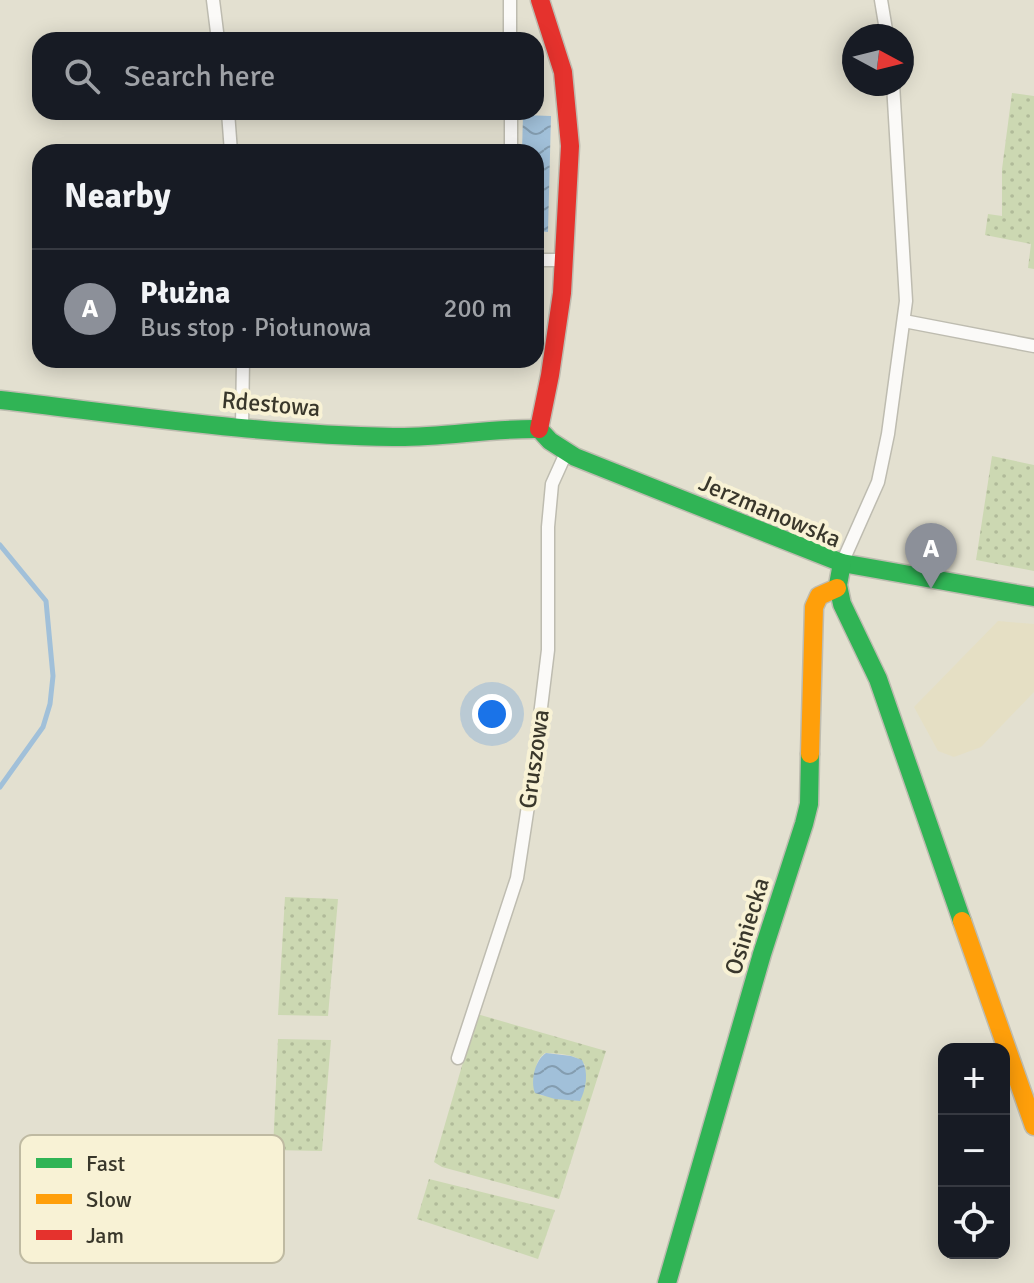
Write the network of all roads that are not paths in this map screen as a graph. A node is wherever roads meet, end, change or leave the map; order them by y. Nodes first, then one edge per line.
1 (213, 0) edge
2 (510, 0) edge
3 (540, 0) edge
4 (881, 0) edge
5 (885, 24) edge
6 (217, 32) edge
7 (510, 32) edge
8 (894, 96) edge
9 (229, 120) edge
10 (511, 120) edge
11 (230, 144) edge
12 (511, 144) edge
13 (544, 260) edge
14 (566, 260) junction
15 (904, 321) junction
16 (1034, 346) edge
17 (243, 368) edge
18 (0, 400) edge
19 (242, 426) junction
20 (539, 429) junction
21 (566, 453) junction
22 (842, 563) junction
23 (837, 588) junction
24 (1034, 597) edge
25 (458, 1058) dead end
26 (1034, 1126) edge
27 (667, 1283) edge

1 - 6 street
2 - 7 street
3 - 14 street
4 - 5 street
8 - 15 street
9 - 11 street
10 - 12 street
13 - 14 street
14 - 20 street
15 - 16 street
15 - 22 street
17 - 19 street
18 - 19 street, Rdestowa
19 - 20 street, Rdestowa
20 - 21 street, Jerzmanowska
21 - 22 street, Jerzmanowska
21 - 25 street, Gruszowa
22 - 23 street, Jerzmanowska
22 - 24 street
23 - 26 street, Jerzmanowska
23 - 27 street, Osiniecka

